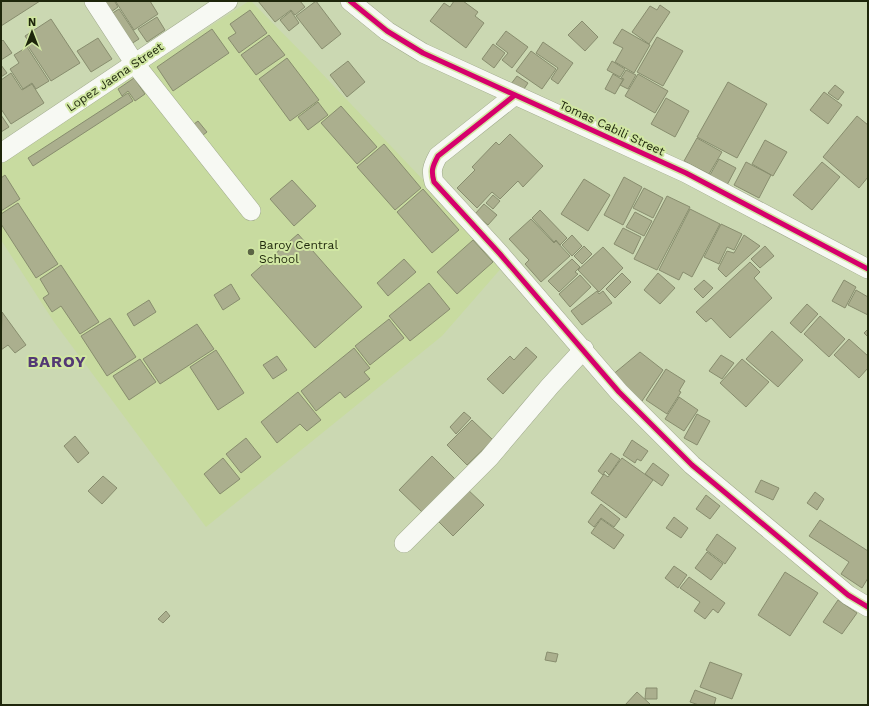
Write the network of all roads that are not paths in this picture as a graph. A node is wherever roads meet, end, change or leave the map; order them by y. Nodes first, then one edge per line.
1 (94, 1) edge
2 (228, 1) edge
3 (350, 1) edge
4 (135, 64) junction
5 (515, 94) junction
6 (1, 153) edge
7 (251, 211) dead end
8 (868, 269) edge
9 (584, 349) junction
10 (404, 543) dead end
11 (868, 607) edge

1 - 4 street
2 - 4 street, Lopez Jaena Street
3 - 5 street, Tomas Cabili Street
4 - 6 street, Lopez Jaena Street
4 - 7 street
5 - 8 street, Tomas Cabili Street
5 - 9 street
9 - 10 street
9 - 11 street

